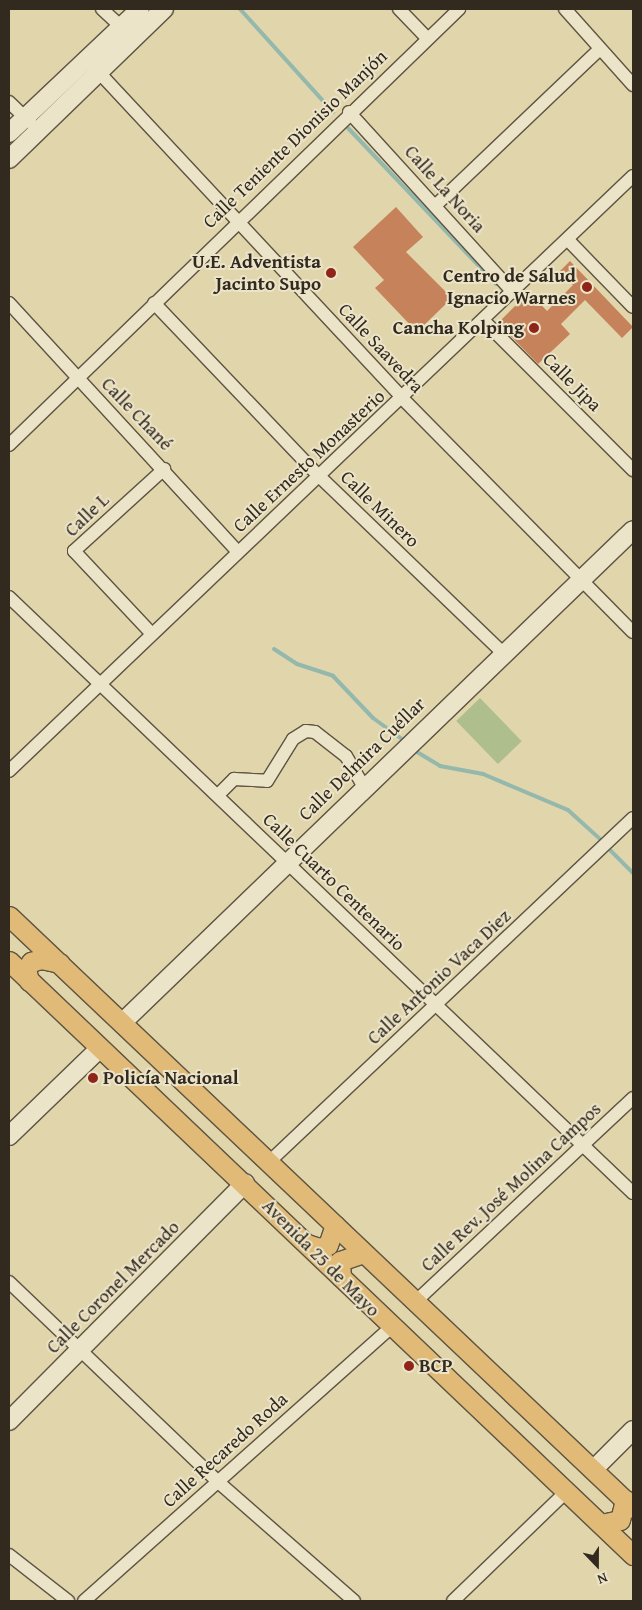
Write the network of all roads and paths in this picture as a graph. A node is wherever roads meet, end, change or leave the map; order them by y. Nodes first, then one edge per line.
1 (102, 9) edge
2 (140, 9) edge
3 (164, 9) edge
4 (399, 9) edge
5 (459, 9) edge
6 (566, 9) edge
7 (120, 26) junction
8 (427, 38) junction
9 (600, 49) junction
10 (93, 66) junction
11 (633, 85) edge
12 (9, 102) edge
13 (349, 112) junction
14 (25, 118) junction
15 (38, 130) junction
16 (9, 134) edge
17 (9, 159) edge
18 (633, 176) edge
19 (436, 206) junction
20 (236, 222) junction
21 (568, 240) junction
22 (513, 292) junction
23 (9, 302) edge
24 (154, 303) junction
25 (633, 307) edge
26 (484, 321) junction
27 (76, 378) junction
28 (403, 399) junction
29 (9, 445) edge
30 (164, 469) junction
31 (633, 470) edge
32 (319, 476) junction
33 (633, 530) edge
34 (238, 552) junction
35 (584, 580) junction
36 (9, 597) edge
37 (633, 632) edge
38 (152, 634) junction
39 (502, 652) junction
40 (100, 682) junction
41 (9, 771) edge
42 (364, 787) junction
43 (218, 795) junction
44 (633, 818) edge
45 (287, 862) junction
46 (10, 924) edge
47 (9, 961) edge
48 (60, 963) junction
49 (29, 981) junction
50 (436, 1008) junction
51 (124, 1021) junction
52 (100, 1048) junction
53 (633, 1098) edge
54 (9, 1136) edge
55 (582, 1145) junction
56 (269, 1162) junction
57 (245, 1183) junction
58 (633, 1194) edge
59 (335, 1226) junction
60 (307, 1244) junction
61 (364, 1253) junction
62 (341, 1277) junction
63 (9, 1282) edge
64 (414, 1303) junction
65 (391, 1326) junction
66 (81, 1351) junction
67 (9, 1421) edge
68 (633, 1430) edge
69 (594, 1469) junction
70 (217, 1481) junction
71 (567, 1491) junction
72 (629, 1504) edge
73 (601, 1524) junction
74 (632, 1550) edge
75 (9, 1555) edge
76 (68, 1601) edge
77 (84, 1601) edge
78 (354, 1601) edge
79 (454, 1601) edge

1 - 7 street
2 - 7 main road
3 - 10 main road
4 - 8 street
5 - 8 street, Calle Teniente Dionisio Manjón
6 - 9 street
7 - 10 main road
8 - 13 street, Calle Teniente Dionisio Manjón
9 - 11 street
9 - 19 street
10 - 14 main road
10 - 15 main road
10 - 20 street, Calle Saavedra
12 - 14 street
13 - 19 street, Calle La Noria
13 - 20 street, Calle Teniente Dionisio Manjón
14 - 15 street
14 - 16 main road
15 - 17 main road
18 - 21 street, Calle Ernesto Monasterio
19 - 22 street, Calle La Noria
20 - 24 street, Calle Teniente Dionisio Manjón
20 - 28 street, Calle Saavedra
21 - 22 street, Calle Ernesto Monasterio
21 - 25 street
22 - 26 street, Calle Ernesto Monasterio
23 - 27 street, Calle Chané
24 - 27 street, Calle Teniente Dionisio Manjón
24 - 32 street, Calle Minero
26 - 28 street, Calle Ernesto Monasterio
26 - 31 street, Calle Jipa
27 - 29 street, Calle Teniente Dionisio Manjón
27 - 30 street, Calle Chané
28 - 32 street, Calle Ernesto Monasterio
28 - 35 street, Calle Saavedra
30 - 34 street, Calle Chané
30 - 38 street, Calle L
32 - 34 street, Calle Ernesto Monasterio
32 - 39 street, Calle Minero
33 - 35 main road, Calle Delmira Cuéllar
34 - 38 street, Calle Ernesto Monasterio
35 - 37 street, Calle Saavedra
35 - 39 main road, Calle Delmira Cuéllar
36 - 40 street, Calle Cuarto Centenario
38 - 40 street, Calle Ernesto Monasterio
39 - 42 main road, Calle Delmira Cuéllar
40 - 41 street, Calle Ernesto Monasterio
40 - 43 street, Calle Cuarto Centenario
42 - 43 street
42 - 45 main road, Calle Delmira Cuéllar
43 - 45 street, Calle Cuarto Centenario
44 - 50 street, Calle Antonio Vaca Diez
45 - 50 street, Calle Cuarto Centenario
45 - 51 main road, Calle Delmira Cuéllar
46 - 48 main road, Avenida 25 de Mayo
47 - 49 main road, Avenida 25 de Mayo
48 - 49 main road
48 - 51 main road, Avenida 25 de Mayo
49 - 52 main road, Avenida 25 de Mayo
50 - 55 street, Calle Cuarto Centenario
50 - 56 street, Calle Antonio Vaca Diez
51 - 56 main road, Avenida 25 de Mayo
52 - 54 main road
52 - 57 main road, Avenida 25 de Mayo
53 - 55 street, Calle Rev. José Molina Campos
55 - 58 street, Calle Cuarto Centenario
55 - 64 street, Calle Rev. José Molina Campos
56 - 59 main road, Avenida 25 de Mayo
57 - 60 main road, Avenida 25 de Mayo
57 - 66 main road, Calle Coronel Mercado
59 - 60 main road
59 - 61 main road, Avenida 25 de Mayo
60 - 62 main road, Avenida 25 de Mayo
61 - 62 main road
61 - 64 main road, Avenida 25 de Mayo
62 - 65 main road, Avenida 25 de Mayo
63 - 66 street
64 - 69 main road, Avenida 25 de Mayo
65 - 70 street, Calle Recaredo Roda
65 - 71 main road, Avenida 25 de Mayo
66 - 67 main road, Calle Coronel Mercado
66 - 70 street
68 - 69 main road
69 - 72 main road, Avenida 25 de Mayo
70 - 77 street, Calle Recaredo Roda
70 - 78 street
71 - 73 main road, Avenida 25 de Mayo
71 - 79 street
72 - 73 main road
73 - 74 main road, Avenida 25 de Mayo
75 - 76 street

